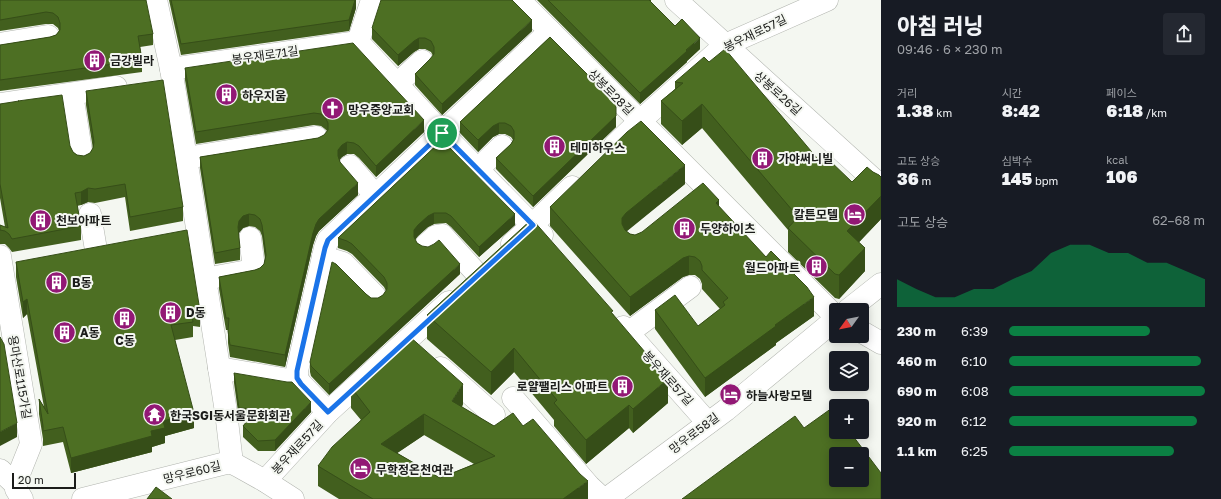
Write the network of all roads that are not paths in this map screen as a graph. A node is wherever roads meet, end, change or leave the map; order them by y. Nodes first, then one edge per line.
1 (372, 0) edge
2 (519, 0) edge
3 (676, 0) edge
4 (827, 0) edge
5 (161, 1) edge
6 (550, 31) junction
7 (48, 36) edge
8 (358, 42) junction
9 (0, 44) edge
10 (725, 45) junction
11 (422, 61) dead end
12 (166, 77) junction
13 (397, 84) junction
14 (134, 85) edge
15 (72, 94) junction
16 (0, 104) edge
17 (640, 121) junction
18 (442, 133) junction
19 (316, 137) edge
20 (502, 146) dead end
21 (82, 157) edge
22 (186, 158) junction
23 (601, 159) edge
24 (350, 166) dead end
25 (478, 169) junction
26 (584, 176) edge
27 (704, 185) junction
28 (881, 186) edge
29 (375, 195) junction
30 (686, 199) edge
31 (90, 214) dead end
32 (533, 225) junction
33 (250, 238) dead end
34 (426, 245) edge
35 (554, 249) edge
36 (96, 250) edge
37 (323, 257) junction
38 (6, 263) edge
39 (478, 275) junction
40 (205, 279) junction
41 (881, 284) edge
42 (690, 287) dead end
43 (375, 296) edge
44 (857, 303) edge
45 (829, 311) edge
46 (612, 315) edge
47 (829, 324) edge
48 (628, 333) junction
49 (869, 336) edge
50 (408, 339) junction
51 (881, 343) edge
52 (219, 368) junction
53 (297, 378) junction
54 (513, 398) dead end
55 (328, 412) junction
56 (494, 415) dead end
57 (708, 423) junction
58 (232, 463) junction
59 (265, 481) junction
60 (12, 484) edge
61 (83, 499) edge
62 (293, 499) edge
63 (605, 499) edge

1 - 8 street
2 - 6 street, 상봉로28길
3 - 10 street, 상봉로26길
4 - 10 street, 봉우재로57길
5 - 12 street
6 - 17 street, 상봉로28길
6 - 18 street
7 - 9 street
8 - 12 street, 봉우재로71길
8 - 13 street
10 - 17 street, 봉우재로57길
10 - 28 street, 상봉로26길
11 - 13 street
12 - 22 street
13 - 18 street
14 - 15 street
15 - 16 street
15 - 21 street
17 - 23 street, 봉우재로57길
17 - 27 street, 상봉로28길
18 - 25 street
18 - 29 street
19 - 22 street
20 - 25 street
22 - 40 street
24 - 29 street
25 - 32 street
26 - 32 street, 봉우재로57길
27 - 30 street
27 - 45 street, 상봉로28길
29 - 37 street
31 - 36 street
32 - 35 street
32 - 39 street, 봉우재로57길
33 - 40 street
34 - 39 street
37 - 43 street
37 - 53 street
38 - 60 street, 용마산로115가길
39 - 50 street, 봉우재로57길
40 - 52 street
41 - 44 street
42 - 48 street
46 - 48 street, 봉우재로57길
47 - 57 street, 망우로58길
48 - 57 street, 봉우재로57길
49 - 51 street
50 - 55 street, 봉우재로57길
50 - 56 street
52 - 53 street
52 - 58 street
53 - 55 street, 봉우재로57길
54 - 63 street, 망우로58길
55 - 59 street, 봉우재로57길
57 - 63 street, 망우로58길
58 - 59 street, 망우로60길
58 - 61 street, 망우로60길
59 - 62 street, 망우로60길

